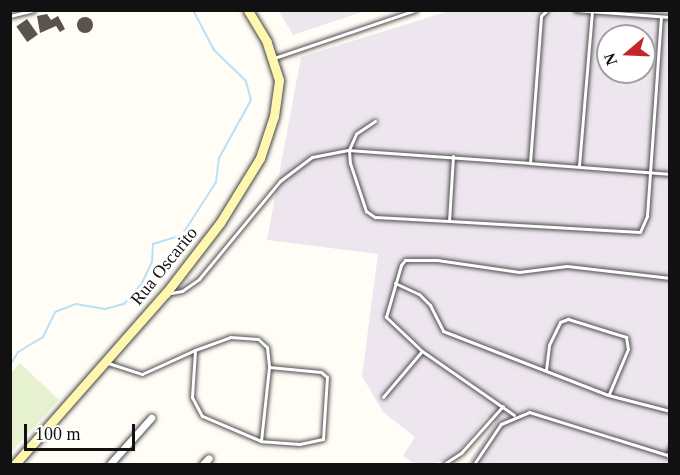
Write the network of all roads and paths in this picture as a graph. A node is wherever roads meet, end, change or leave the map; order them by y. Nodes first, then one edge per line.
1 (34, 10) edge
2 (249, 10) edge
3 (416, 10) edge
4 (547, 10) edge
5 (575, 10) edge
6 (592, 12) edge
7 (10, 16) edge
8 (661, 16) junction
9 (669, 17) edge
10 (274, 58) junction
11 (375, 122) dead end
12 (350, 150) junction
13 (453, 156) junction
14 (530, 163) junction
15 (579, 166) junction
16 (650, 172) junction
17 (669, 174) edge
18 (449, 221) junction
19 (669, 278) edge
20 (395, 283) junction
21 (166, 293) junction
22 (195, 350) junction
23 (422, 351) junction
24 (106, 362) junction
25 (269, 367) junction
26 (546, 370) junction
27 (608, 395) junction
28 (383, 397) dead end
29 (502, 406) junction
30 (669, 411) edge
31 (514, 415) junction
32 (152, 418) dead end
33 (261, 441) junction
34 (669, 447) edge
35 (669, 456) edge
36 (209, 458) dead end
37 (15, 465) edge
38 (110, 465) edge
39 (203, 465) edge
40 (444, 465) edge
41 (474, 465) edge

1 - 7 lane
2 - 10 main road, Rua Oscarito
3 - 10 lane
4 - 14 lane
5 - 6 lane
6 - 8 lane
6 - 15 lane
8 - 9 lane
8 - 16 lane
10 - 21 main road, Rua Oscarito
11 - 12 lane
12 - 13 lane
12 - 18 lane
12 - 21 lane
13 - 14 lane
13 - 18 lane
14 - 15 lane
15 - 16 lane
16 - 17 lane
16 - 18 lane
19 - 20 lane
20 - 23 lane
20 - 26 lane
21 - 24 main road, Rua Oscarito
22 - 24 lane
22 - 25 lane
22 - 33 lane
23 - 28 lane
23 - 29 lane
24 - 37 main road, Rua Oscarito
25 - 33 lane
25 - 33 lane
26 - 27 lane
26 - 27 lane
27 - 30 lane
29 - 31 lane
29 - 40 lane
31 - 35 lane
31 - 41 lane
32 - 38 street
34 - 35 lane
36 - 39 street

